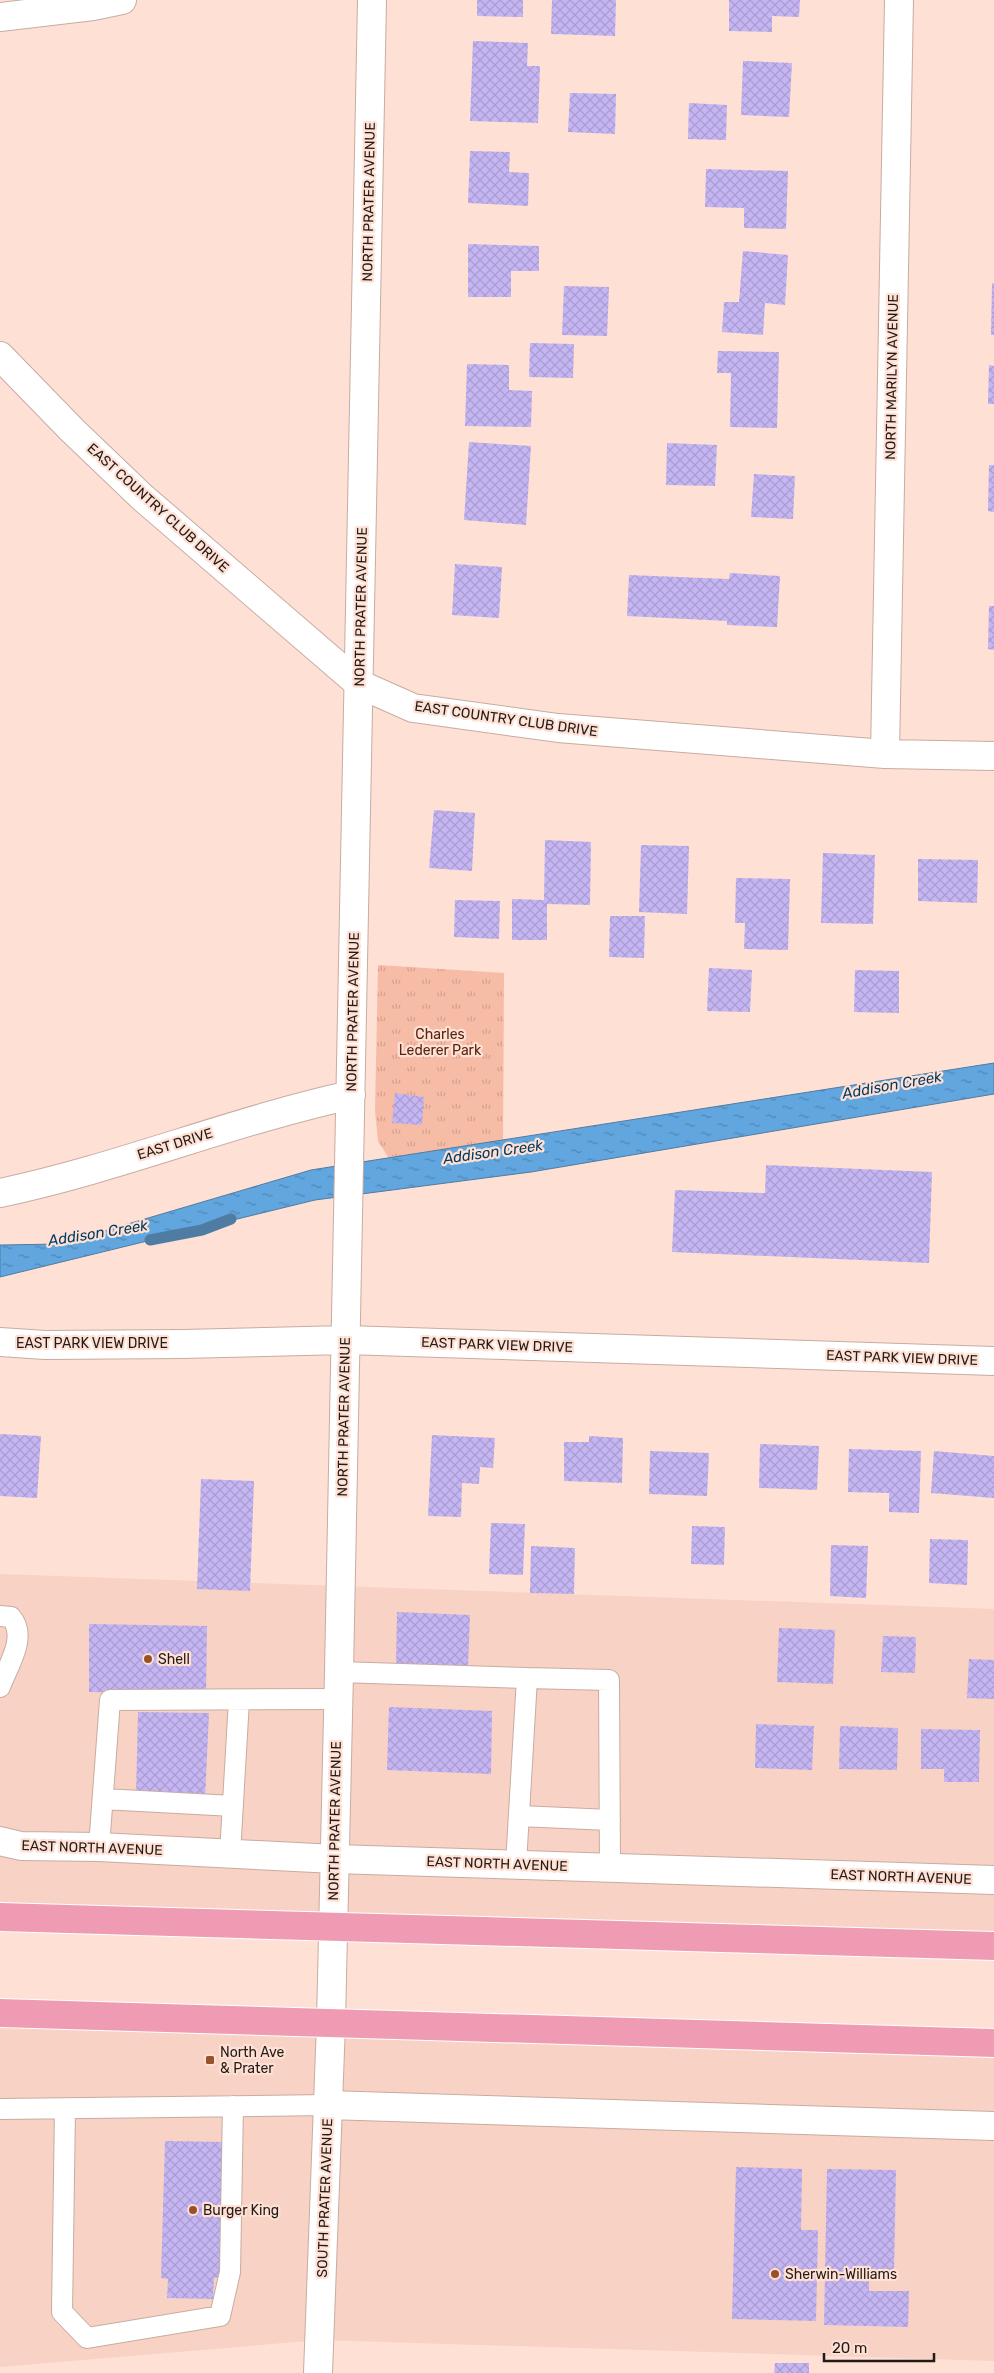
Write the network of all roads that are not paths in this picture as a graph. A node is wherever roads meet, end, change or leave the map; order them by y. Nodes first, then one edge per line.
1 (122, 0) edge
2 (372, 0) edge
3 (899, 0) edge
4 (0, 17) edge
5 (0, 356) edge
6 (359, 684) junction
7 (885, 754) junction
8 (994, 756) edge
9 (351, 1095) junction
10 (0, 1193) edge
11 (346, 1340) junction
12 (0, 1342) edge
13 (994, 1361) edge
14 (0, 1616) edge
15 (339, 1672) junction
16 (527, 1678) junction
17 (0, 1686) edge
18 (338, 1699) junction
19 (239, 1700) junction
20 (102, 1799) junction
21 (233, 1806) junction
22 (519, 1816) junction
23 (610, 1820) junction
24 (0, 1841) edge
25 (99, 1847) junction
26 (230, 1854) junction
27 (335, 1859) junction
28 (516, 1864) junction
29 (610, 1868) junction
30 (994, 1880) edge
31 (0, 1917) edge
32 (333, 1926) junction
33 (994, 1946) edge
34 (0, 2013) edge
35 (331, 2023) junction
36 (994, 2042) edge
37 (328, 2105) junction
38 (233, 2106) junction
39 (65, 2108) junction
40 (0, 2109) edge
41 (994, 2126) edge
42 (318, 2373) edge

1 - 4 street
2 - 6 street, NORTH PRATER AVENUE
3 - 7 street, NORTH MARILYN AVENUE
5 - 6 street, EAST COUNTRY CLUB DRIVE
6 - 7 street, EAST COUNTRY CLUB DRIVE
6 - 9 street, NORTH PRATER AVENUE
7 - 8 street, EAST COUNTRY CLUB DRIVE
9 - 10 street, EAST DRIVE
9 - 11 street, NORTH PRATER AVENUE
11 - 12 street, EAST PARK VIEW DRIVE
11 - 13 street, EAST PARK VIEW DRIVE
11 - 15 street, NORTH PRATER AVENUE
14 - 17 lane
15 - 16 lane
15 - 18 street, NORTH PRATER AVENUE
16 - 22 lane
16 - 23 lane
18 - 19 lane
18 - 27 street, NORTH PRATER AVENUE
19 - 20 lane
19 - 21 lane
20 - 21 lane
20 - 25 lane
21 - 26 lane
22 - 23 lane
22 - 28 lane
23 - 29 lane
24 - 25 street, EAST NORTH AVENUE
25 - 26 street, EAST NORTH AVENUE
26 - 27 street, EAST NORTH AVENUE
27 - 28 street, EAST NORTH AVENUE
27 - 32 street, NORTH PRATER AVENUE
28 - 29 street, EAST NORTH AVENUE
29 - 30 street, EAST NORTH AVENUE
31 - 32 main road
32 - 33 main road
32 - 35 street, NORTH PRATER AVENUE
34 - 35 main road
35 - 36 main road
35 - 37 street, SOUTH PRATER AVENUE
37 - 38 lane
37 - 41 street
37 - 42 street, SOUTH PRATER AVENUE
38 - 39 lane
38 - 39 lane
39 - 40 lane

